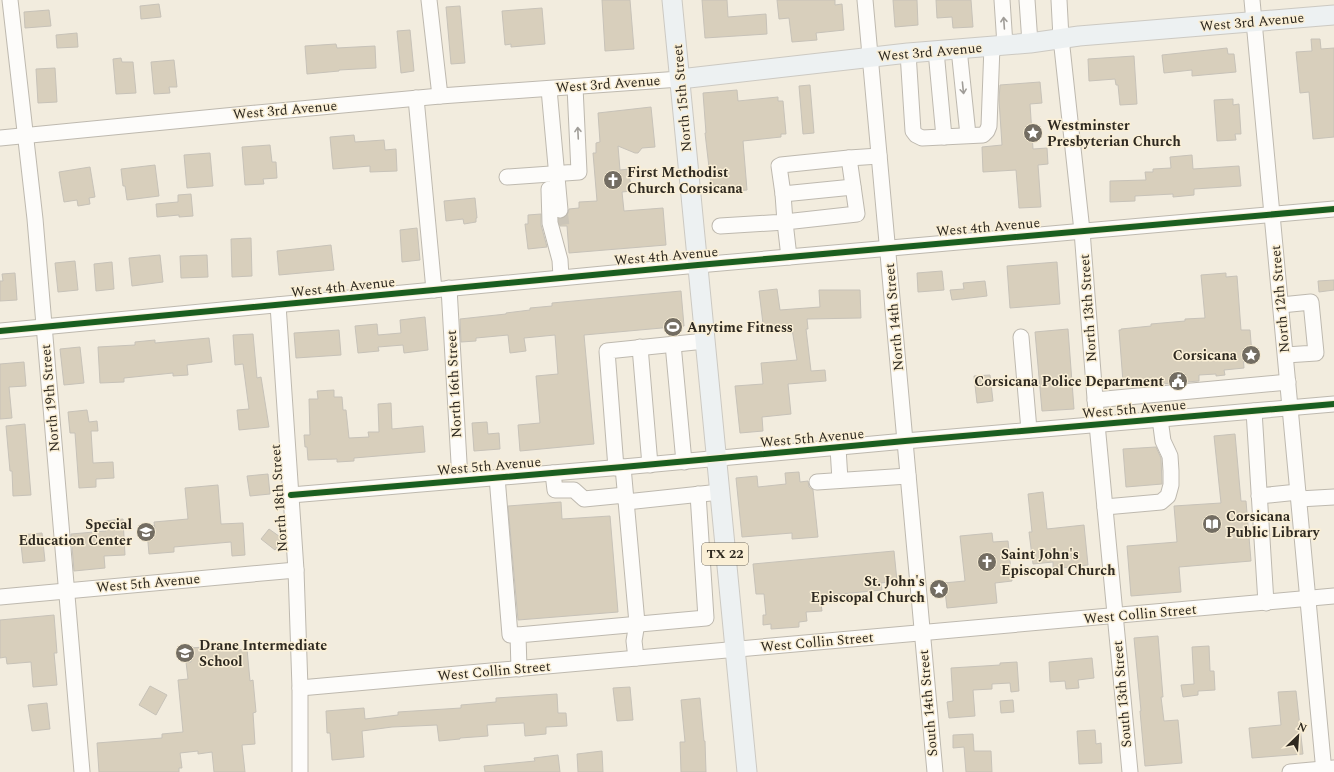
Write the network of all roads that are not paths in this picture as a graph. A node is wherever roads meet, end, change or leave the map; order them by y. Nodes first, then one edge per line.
1 (10, 0) edge
2 (429, 0) edge
3 (672, 0) edge
4 (865, 0) edge
5 (1002, 0) edge
6 (1027, 0) edge
7 (1059, 0) edge
8 (1252, 0) edge
9 (1334, 15) edge
10 (1254, 22) junction
11 (1061, 38) junction
12 (1030, 43) junction
13 (998, 46) junction
14 (959, 49) junction
15 (936, 51) junction
16 (908, 53) junction
17 (870, 58) junction
18 (680, 79) junction
19 (575, 87) junction
20 (550, 89) junction
21 (440, 96) junction
22 (416, 98) junction
23 (968, 135) junction
24 (25, 136) junction
25 (944, 136) junction
26 (0, 138) edge
27 (879, 156) junction
28 (849, 158) junction
29 (552, 174) junction
30 (507, 176) dead end
31 (853, 186) junction
32 (783, 194) junction
33 (560, 210) tunnel mouth
34 (1334, 210) edge
35 (1272, 214) junction
36 (785, 222) junction
37 (562, 226) tunnel mouth
38 (720, 226) dead end
39 (1082, 231) junction
40 (888, 248) junction
41 (789, 257) junction
42 (560, 260) junction
43 (698, 265) junction
44 (561, 277) junction
45 (441, 289) junction
46 (1281, 304) junction
47 (278, 305) junction
48 (44, 327) junction
49 (0, 331) edge
50 (1021, 337) dead end
51 (705, 341) junction
52 (673, 344) junction
53 (640, 347) junction
54 (1286, 355) junction
55 (1288, 382) junction
56 (1095, 400) junction
57 (1334, 404) edge
58 (1290, 408) junction
59 (1254, 411) junction
60 (1160, 419) junction
61 (1097, 424) junction
62 (1029, 430) junction
63 (905, 441) junction
64 (838, 448) junction
65 (716, 459) junction
66 (684, 462) junction
67 (650, 465) junction
68 (619, 468) junction
69 (553, 473) junction
70 (908, 476) junction
71 (497, 477) junction
72 (460, 480) junction
73 (840, 480) junction
74 (816, 482) dead end
75 (720, 492) junction
76 (698, 494) junction
77 (291, 495) junction
78 (1259, 496) junction
79 (1299, 496) junction
80 (1334, 497) edge
81 (626, 499) junction
82 (1104, 507) junction
83 (296, 570) junction
84 (728, 588) junction
85 (704, 590) junction
86 (67, 591) junction
87 (1334, 596) edge
88 (0, 598) edge
89 (1308, 599) junction
90 (1266, 603) junction
91 (1115, 616) junction
92 (637, 623) junction
93 (922, 633) junction
94 (518, 635) junction
95 (734, 650) junction
96 (636, 658) junction
97 (519, 669) junction
98 (300, 688) junction
99 (1327, 770) edge
100 (82, 772) edge
101 (300, 772) edge
102 (747, 772) edge
103 (935, 772) edge
104 (1130, 772) edge
105 (1290, 772) edge

1 - 24 street, North 19th Street
2 - 21 street
3 - 18 main road, North 15th Street / TX 22
4 - 17 street, North 14th Street
13 -> 5 street
6 - 12 street
7 - 11 street, North 13th Street
8 - 10 street, North 12th Street
9 - 10 main road, West 3rd Avenue
10 - 11 main road, West 3rd Avenue
10 - 35 street, North 12th Street
11 - 12 main road, West 3rd Avenue
11 - 39 street, North 13th Street
12 - 13 main road, West 3rd Avenue
13 - 14 main road, West 3rd Avenue
13 - 23 street
14 - 15 main road, West 3rd Avenue
14 -> 23 street
15 - 16 main road, West 3rd Avenue
15 - 25 street
16 - 17 main road, West 3rd Avenue
16 - 25 street
17 - 18 main road, West 3rd Avenue
17 - 27 street, North 14th Street
18 - 19 street, West 3rd Avenue
18 - 43 main road, North 15th Street / TX 22
19 - 20 street, West 3rd Avenue
29 -> 19 street
20 - 21 street, West 3rd Avenue
20 - 29 street
21 - 22 street, West 3rd Avenue
22 - 24 street, West 3rd Avenue
22 - 45 street, North 16th Street
23 - 25 street
24 - 26 street, West 3rd Avenue
24 - 48 street, North 19th Street
27 - 28 street
27 - 40 street, North 14th Street
28 - 31 street
28 - 32 street
29 - 30 street
29 - 33 street
29 - 42 street
31 - 32 street
31 - 36 street
32 - 36 street
34 - 35 street, West 4th Avenue
35 - 39 street, West 4th Avenue
35 - 46 street, North 12th Street
36 - 38 street
36 - 41 street
37 - 42 street
39 - 40 street, West 4th Avenue
39 - 56 street, North 13th Street
40 - 41 street, West 4th Avenue
40 - 63 street, North 14th Street
41 - 43 street, West 4th Avenue
42 - 44 street
43 - 44 street, West 4th Avenue
43 - 51 main road, North 15th Street / TX 22
44 - 45 street, West 4th Avenue
45 - 47 street, West 4th Avenue
45 - 72 street, North 16th Street
46 - 54 street, North 12th Street
46 - 54 street
47 - 48 street, West 4th Avenue
47 - 77 street, North 18th Street
48 - 49 street, West 4th Avenue
48 - 86 street, North 19th Street
50 - 62 street
51 - 52 street
51 - 65 main road, North 15th Street / TX 22
52 - 53 street
52 - 66 street
53 - 67 street
53 - 68 street
54 - 55 street, North 12th Street
55 - 56 street
55 - 58 street, North 12th Street
56 - 61 street, North 13th Street
57 - 58 street, West 5th Avenue
58 - 59 street, West 5th Avenue
58 - 79 street, North 12th Street
59 - 60 street, West 5th Avenue
59 - 78 street
60 - 61 street, West 5th Avenue
60 - 82 street
61 - 62 street, West 5th Avenue
61 - 82 street, North 13th Street
62 - 63 street, West 5th Avenue
63 - 64 street, West 5th Avenue
63 - 70 street, North 14th Street
64 - 65 street, West 5th Avenue
64 - 73 street
65 - 66 street, West 5th Avenue
65 - 75 main road, North 15th Street / TX 22
66 - 67 street, West 5th Avenue
67 - 68 street, West 5th Avenue
68 - 69 street, West 5th Avenue
68 - 81 street
69 - 71 street, West 5th Avenue
69 - 81 street
70 - 73 street
70 - 93 street, North 14th Street
71 - 72 street, West 5th Avenue
71 - 94 street
72 - 77 street, West 5th Avenue
73 - 74 street
75 - 76 street
75 - 84 main road, North 15th Street / TX 22
76 - 81 street
76 - 85 street
77 - 83 street, North 18th Street
78 - 79 street
78 - 90 street
79 - 80 street
79 - 89 street, North 12th Street
81 - 92 street
82 - 91 street, North 13th Street
83 - 86 street, West 5th Avenue
83 - 98 street, North 18th Street
84 - 85 street
84 - 95 main road, North 15th Street / TX 22
85 - 92 street
86 - 88 street, West 5th Avenue
86 - 100 street, North 19th Street
87 - 89 street, West Collin Street
89 - 90 street, West Collin Street
89 - 99 street, North 12th Street
90 - 91 street, West Collin Street
91 - 93 street, West Collin Street
91 - 104 street, South 13th Street
92 - 94 street
92 - 96 street
93 - 95 street, West Collin Street
93 - 103 street, South 14th Street
94 - 97 street
95 - 96 street, West Collin Street
95 - 102 main road, TX 22
96 - 97 street, West Collin Street
97 - 98 street, West Collin Street
98 - 101 street, North 18th Street
99 - 105 street

